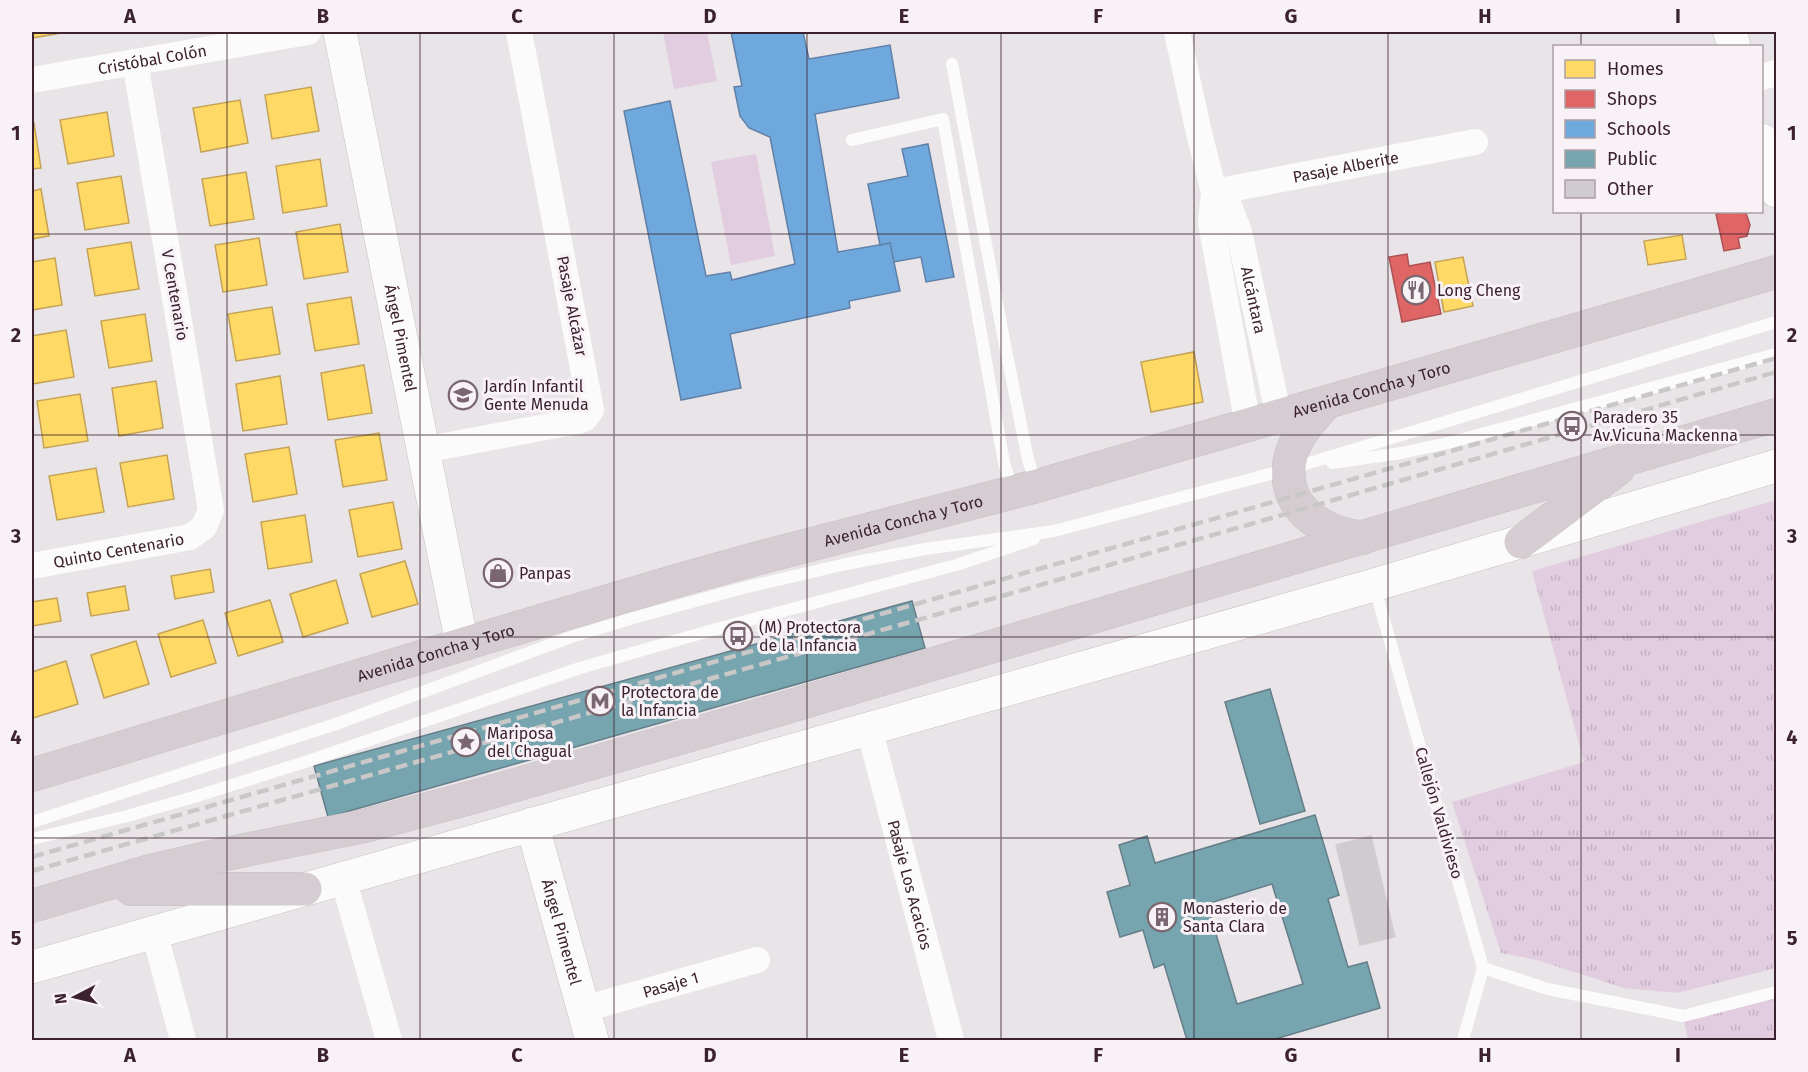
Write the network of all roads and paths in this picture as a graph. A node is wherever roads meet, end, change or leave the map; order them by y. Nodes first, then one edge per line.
1 (308, 32) edge
2 (340, 32) edge
3 (519, 32) edge
4 (1177, 32) edge
5 (135, 62) junction
6 (952, 64) dead end
7 (32, 80) edge
8 (852, 140) dead end
9 (1475, 141) dead end
10 (1763, 144) edge
11 (1776, 191) edge
12 (1214, 192) junction
13 (1776, 272) edge
14 (1776, 322) edge
15 (1776, 354) edge
16 (1326, 403) junction
17 (1776, 414) edge
18 (1264, 421) junction
19 (423, 450) junction
20 (1635, 456) junction
21 (1776, 466) edge
22 (1289, 470) junction
23 (1025, 490) junction
24 (204, 526) joint
25 (1054, 531) junction
26 (1363, 538) junction
27 (1521, 542) junction
28 (32, 566) edge
29 (1374, 585) junction
30 (462, 644) junction
31 (870, 728) junction
32 (32, 775) edge
33 (32, 822) edge
34 (532, 824) junction
35 (32, 839) edge
36 (343, 878) junction
37 (305, 889) junction
38 (85, 890) junction
39 (32, 906) edge
40 (154, 931) junction
41 (757, 960) dead end
42 (32, 967) edge
43 (1483, 968) junction
44 (1776, 992) edge
45 (584, 1009) junction
46 (183, 1041) edge
47 (389, 1041) edge
48 (592, 1041) edge
49 (951, 1041) edge
50 (1463, 1041) edge

1 - 5 street, Cristóbal Colón
2 - 19 street, Ángel Pimentel
3 - 19 street, Pasaje Alcázar
4 - 12 street, Alcántara
5 - 7 street, Cristóbal Colón
5 - 24 street, V Centenario
6 - 23 lane
8 - 23 lane
9 - 12 street, Pasaje Alberite
10 - 11 street
12 - 18 street, Alcántara
13 - 16 main road, Avenida Concha y Toro
14 - 22 lane
15 - 22 lane
16 - 18 main road, Avenida Concha y Toro
16 - 22 main road
17 - 20 main road
18 - 23 main road, Avenida Concha y Toro
19 - 30 street, Ángel Pimentel
20 - 26 main road
20 - 27 main road
21 - 27 street
22 - 25 lane
22 - 26 main road
23 - 30 main road, Avenida Concha y Toro
24 - 28 street, Quinto Centenario
25 - 33 lane
25 - 35 lane
26 - 38 main road
27 - 29 street
29 - 31 street
29 - 43 lane, Callejón Valdivieso
30 - 32 main road, Avenida Concha y Toro
31 - 34 street
31 - 49 street, Pasaje Los Acacios
34 - 36 street
34 - 45 street, Ángel Pimentel
36 - 37 street
36 - 47 street
37 - 38 main road
37 - 40 street
38 - 39 main road
40 - 42 street
40 - 46 street
41 - 45 street, Pasaje 1
43 - 44 lane
43 - 50 lane
45 - 48 street, Ángel Pimentel

